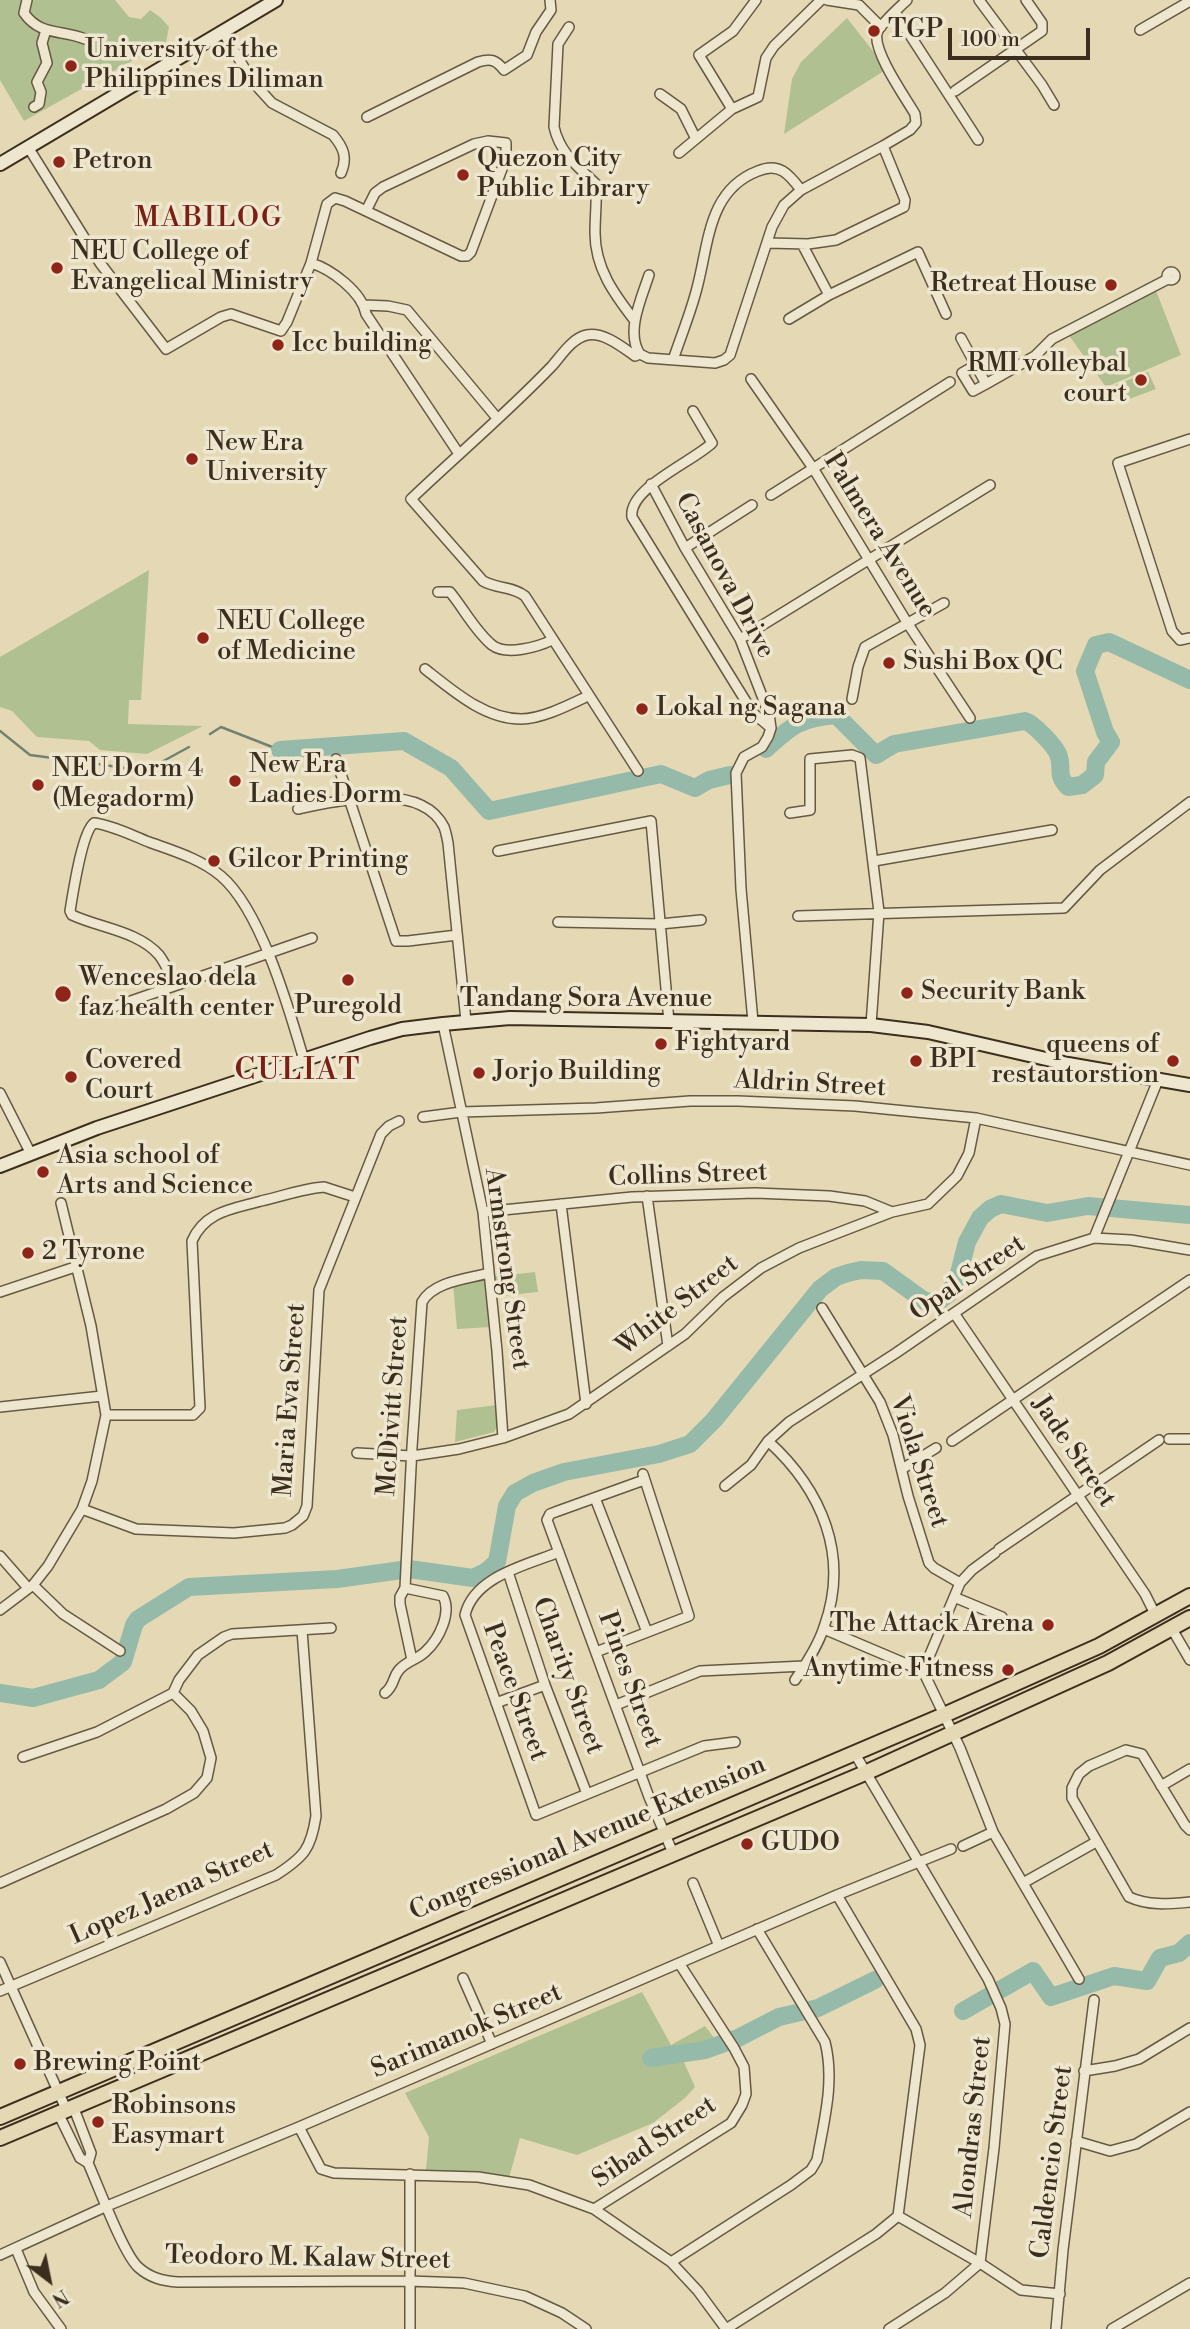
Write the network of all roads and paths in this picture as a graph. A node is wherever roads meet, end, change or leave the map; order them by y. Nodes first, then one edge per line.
1 (27, 0) edge
2 (275, 0) edge
3 (550, 0) edge
4 (756, 0) edge
5 (821, 0) edge
6 (827, 0) edge
7 (907, 0) edge
8 (979, 0) edge
9 (1026, 0) edge
10 (1190, 1) edge
11 (895, 12) junction
12 (569, 27) dead end
13 (879, 29) junction
14 (46, 30) junction
15 (1140, 30) dead end
16 (223, 32) junction
17 (85, 38) dead end
18 (1017, 50) junction
19 (955, 91) dead end
20 (660, 94) dead end
21 (1054, 105) dead end
22 (34, 107) dead end
23 (732, 109) junction
24 (367, 117) dead end
25 (696, 139) junction
26 (978, 140) dead end
27 (883, 146) junction
28 (28, 148) junction
29 (679, 153) dead end
30 (0, 164) edge
31 (341, 173) dead end
32 (801, 190) junction
33 (366, 211) junction
34 (768, 243) junction
35 (802, 244) junction
36 (311, 263) junction
37 (649, 275) dead end
38 (1168, 279) dead end
39 (829, 295) junction
40 (364, 305) junction
41 (946, 314) dead end
42 (789, 319) dead end
43 (635, 321) junction
44 (961, 338) dead end
45 (640, 354) junction
46 (673, 360) junction
47 (976, 365) junction
48 (751, 379) dead end
49 (950, 382) dead end
50 (986, 384) junction
51 (693, 411) dead end
52 (497, 418) junction
53 (1190, 439) edge
54 (458, 454) junction
55 (813, 468) junction
56 (651, 484) junction
57 (990, 485) dead end
58 (771, 495) dead end
59 (752, 505) dead end
60 (685, 548) junction
61 (868, 560) junction
62 (438, 592) dead end
63 (944, 603) dead end
64 (908, 624) junction
65 (1190, 638) edge
66 (740, 639) junction
67 (552, 640) junction
68 (425, 669) dead end
69 (588, 696) junction
70 (852, 699) dead end
71 (970, 718) dead end
72 (771, 728) junction
73 (336, 760) dead end
74 (638, 771) dead end
75 (348, 799) junction
76 (1190, 802) edge
77 (298, 809) dead end
78 (789, 813) dead end
79 (1052, 830) dead end
80 (498, 851) dead end
81 (874, 861) junction
82 (879, 912) junction
83 (798, 916) dead end
84 (701, 920) dead end
85 (558, 922) dead end
86 (660, 924) junction
87 (457, 935) junction
88 (312, 938) dead end
89 (269, 953) junction
90 (175, 985) junction
91 (108, 1010) dead end
92 (466, 1021) junction
93 (669, 1021) junction
94 (753, 1022) junction
95 (443, 1024) junction
96 (871, 1025) junction
97 (304, 1060) junction
98 (1158, 1080) junction
99 (1190, 1085) edge
100 (0, 1093) edge
101 (461, 1112) junction
102 (423, 1116) dead end
103 (976, 1118) junction
104 (399, 1121) dead end
105 (1129, 1152) junction
106 (31, 1154) junction
107 (1190, 1165) edge
108 (0, 1166) edge
109 (647, 1196) junction
110 (355, 1197) junction
111 (61, 1203) dead end
112 (561, 1204) junction
113 (483, 1212) junction
114 (892, 1212) junction
115 (1094, 1238) junction
116 (1190, 1250) edge
117 (78, 1266) junction
118 (489, 1273) junction
119 (1190, 1280) edge
120 (0, 1292) edge
121 (822, 1308) dead end
122 (954, 1313) junction
123 (668, 1346) junction
124 (863, 1374) junction
125 (103, 1396) junction
126 (1014, 1401) junction
127 (586, 1404) junction
128 (0, 1407) edge
129 (106, 1415) junction
130 (503, 1438) junction
131 (1190, 1439) edge
132 (768, 1441) junction
133 (952, 1441) dead end
134 (936, 1448) dead end
135 (357, 1453) dead end
136 (412, 1457) junction
137 (902, 1469) junction
138 (725, 1486) dead end
139 (1078, 1496) junction
140 (595, 1498) junction
141 (82, 1509) junction
142 (559, 1552) junction
143 (0, 1556) edge
144 (508, 1572) junction
145 (960, 1583) junction
146 (30, 1586) junction
147 (405, 1588) junction
148 (1190, 1596) edge
149 (954, 1597) junction
150 (0, 1610) edge
151 (1156, 1616) junction
152 (1002, 1617) dead end
153 (1190, 1618) edge
154 (331, 1629) dead end
155 (824, 1629) junction
156 (1172, 1629) junction
157 (302, 1630) junction
158 (647, 1632) junction
159 (1100, 1646) junction
160 (120, 1651) dead end
161 (596, 1652) junction
162 (412, 1660) junction
163 (1190, 1660) edge
164 (1108, 1662) junction
165 (804, 1666) junction
166 (923, 1671) junction
167 (795, 1680) dead end
168 (545, 1685) junction
169 (173, 1693) junction
170 (385, 1693) dead end
171 (496, 1703) junction
172 (616, 1705) junction
173 (944, 1715) junction
174 (953, 1734) junction
175 (735, 1742) dead end
176 (855, 1754) junction
177 (23, 1757) dead end
178 (1190, 1769) edge
179 (641, 1773) junction
180 (865, 1773) junction
181 (1161, 1786) junction
182 (587, 1794) junction
183 (1190, 1830) edge
184 (993, 1832) junction
185 (664, 1833) junction
186 (1096, 1842) junction
187 (963, 1846) dead end
188 (951, 1849) dead end
189 (673, 1853) junction
190 (918, 1862) junction
191 (0, 1883) edge
192 (693, 1883) dead end
193 (1023, 1883) junction
194 (837, 1895) junction
195 (1190, 1902) edge
196 (757, 1929) junction
197 (719, 1946) junction
198 (0, 1962) edge
199 (679, 1963) junction
200 (463, 1978) dead end
201 (1079, 1979) dead end
202 (11, 1987) junction
203 (0, 1991) edge
204 (1094, 2000) dead end
205 (258, 2006) junction
206 (267, 2025) junction
207 (1190, 2028) edge
208 (492, 2043) junction
209 (1084, 2071) junction
210 (57, 2092) junction
211 (66, 2110) junction
212 (1190, 2112) edge
213 (0, 2117) edge
214 (299, 2127) junction
215 (0, 2138) edge
216 (1076, 2141) junction
217 (88, 2163) junction
218 (410, 2174) junction
219 (107, 2206) junction
220 (594, 2209) junction
221 (898, 2216) junction
222 (16, 2249) junction
223 (0, 2255) edge
224 (671, 2262) junction
225 (980, 2263) junction
226 (409, 2281) junction
227 (1189, 2284) edge
228 (1060, 2294) junction
229 (1131, 2325) edge
230 (61, 2329) edge
231 (410, 2329) edge
232 (586, 2329) edge
233 (726, 2329) edge
234 (889, 2329) edge
235 (1056, 2329) edge
236 (1112, 2329) edge

1 - 14 street
2 - 16 main road
3 - 24 street
4 - 23 street
5 - 23 street
6 - 13 street
7 - 11 street
8 - 18 street
9 - 18 street
10 - 15 street
11 - 13 street
11 - 26 street
12 - 43 street
13 - 27 street
14 - 17 street
14 - 22 street
16 - 28 main road
16 - 31 street
18 - 19 street
18 - 21 street
20 - 25 street
23 - 25 street
25 - 29 street
27 - 32 street
27 - 35 street
28 - 30 main road
28 - 36 street
32 - 34 street
32 - 46 street
33 - 33 street
33 - 36 street
34 - 35 street
34 - 46 street
35 - 39 street
36 - 40 street
37 - 43 street
38 - 50 street
39 - 41 street
39 - 42 street
40 - 52 street
40 - 54 street
43 - 45 street
44 - 47 street
45 - 46 street
45 - 52 street
47 - 50 street
47 - 50 street
48 - 55 street, Palmera Avenue
49 - 55 street
51 - 56 street
52 - 54 street
53 - 65 street
54 - 67 street
55 - 58 street
55 - 61 street, Palmera Avenue
56 - 60 street, Casanova Drive
56 - 72 street, Casanova Drive
57 - 61 street
59 - 60 street
60 - 66 street, Casanova Drive
61 - 64 street, Palmera Avenue
61 - 66 street
62 - 67 street
63 - 64 street
64 - 70 street
64 - 71 street, Palmera Avenue
66 - 72 street, Casanova Drive
67 - 69 street
68 - 69 street
69 - 74 street
72 - 94 street
73 - 75 street
75 - 77 street
75 - 87 street
75 - 87 street
76 - 82 street
78 - 81 street
79 - 81 street
80 - 86 street
81 - 82 street
82 - 83 street
82 - 96 street
84 - 86 street
85 - 86 street
86 - 93 street
87 - 92 street
88 - 89 street
89 - 90 street
89 - 90 street
89 - 97 street
90 - 91 street
92 - 93 main road, Tandang Sora Avenue
92 - 95 main road, Tandang Sora Avenue
93 - 94 main road, Tandang Sora Avenue
94 - 96 main road, Tandang Sora Avenue
95 - 97 main road, Tandang Sora Avenue
95 - 101 street, Armstrong Street
96 - 98 main road, Tandang Sora Avenue
97 - 106 main road, Tandang Sora Avenue
98 - 99 main road, Tandang Sora Avenue
98 - 105 street
100 - 106 street
101 - 102 street, Aldrin Street
101 - 103 street, Aldrin Street
101 - 113 street, Armstrong Street
103 - 105 street, Aldrin Street
103 - 114 street, White Street
104 - 110 street, Maria Eva Street
105 - 107 street, Aldrin Street
105 - 115 street
106 - 108 main road, Tandang Sora Avenue
109 - 112 street, Collins Street
109 - 114 street, Collins Street
109 - 123 street
110 - 129 street
110 - 141 street, Maria Eva Street
111 - 117 street
112 - 113 street, Collins Street
112 - 127 street
113 - 118 street, Armstrong Street
114 - 123 street, White Street
115 - 116 street, Opal Street
115 - 122 street, Opal Street
117 - 120 street
117 - 125 street
118 - 130 street, Armstrong Street
118 - 136 street, McDivitt Street
119 - 126 street
121 - 124 street, Viola Street
122 - 124 street, Opal Street
122 - 126 street, Jade Street
123 - 127 street, White Street
124 - 132 street, Opal Street
124 - 137 street, Viola Street
125 - 128 street
125 - 129 street
126 - 133 street
126 - 139 street, Jade Street
127 - 130 street, White Street
129 - 141 street
130 - 136 street, White Street
131 - 139 street
132 - 138 street, Opal Street
132 - 155 street
134 - 137 street
135 - 136 street, White Street
136 - 147 street, McDivitt Street
137 - 145 street, Viola Street
139 - 145 street
139 - 151 street, Jade Street
140 - 142 street, Pines Street
140 - 158 street
140 - 158 street
141 - 146 street
142 - 144 street, Peace Street
142 - 161 street, Pines Street
143 - 146 street
144 - 168 street, Charity Street
144 - 171 street, Peace Street
145 - 149 street
146 - 150 street
146 - 160 street
147 - 162 street, McDivitt Street
147 - 162 street
148 - 151 main road, Congressional Avenue Extension
149 - 152 street
149 - 166 street
151 - 159 main road, Congressional Avenue Extension
153 - 156 main road, Congressional Avenue Extension
154 - 157 street
155 - 165 street
155 - 166 street
156 - 163 street
156 - 164 main road, Congressional Avenue Extension
157 - 169 street
157 - 202 street, Lopez Jaena Street
158 - 161 street
159 - 164 main road
159 - 173 main road, Congressional Avenue Extension
161 - 172 street, Pines Street
162 - 170 street
164 - 174 main road, Congressional Avenue Extension
165 - 167 street
165 - 172 street
166 - 173 street
168 - 171 street
168 - 182 street, Charity Street
169 - 177 street
169 - 191 street
171 - 182 street, Peace Street
172 - 179 street, Pines Street
173 - 174 street
173 - 176 main road, Congressional Avenue Extension
174 - 180 main road, Congressional Avenue Extension
174 - 184 street
175 - 179 street
176 - 180 street, Alondras Street
176 - 185 main road, Congressional Avenue Extension
178 - 181 street
179 - 182 street
179 - 185 street, Pines Street
180 - 189 main road, Congressional Avenue Extension
180 - 190 street, Alondras Street
181 - 183 street
181 - 186 street
184 - 187 street
184 - 193 street
185 - 189 street, Pines Street
185 - 205 main road, Congressional Avenue Extension
186 - 193 street
186 - 195 street
188 - 190 street, Sarimanok Street
189 - 206 main road, Congressional Avenue Extension
190 - 194 street, Sarimanok Street
190 - 225 street, Alondras Street
192 - 197 street
193 - 201 street
194 - 196 street, Sarimanok Street
194 - 221 street
196 - 197 street, Sarimanok Street
196 - 224 street
197 - 199 street, Sarimanok Street
198 - 202 street, Teodoro M. Kalaw Street
199 - 208 street, Sarimanok Street
199 - 220 street, Sibad Street
200 - 208 street
202 - 203 street, Lopez Jaena Street
202 - 210 street, Teodoro M. Kalaw Street
204 - 209 street, Caldencio Street
205 - 206 main road
205 - 210 main road, Congressional Avenue Extension
206 - 211 main road, Congressional Avenue Extension
207 - 209 street
208 - 214 street, Sarimanok Street
209 - 216 street, Caldencio Street
210 - 211 street, Teodoro M. Kalaw Street
210 - 213 main road, Congressional Avenue Extension
211 - 215 main road, Congressional Avenue Extension
211 - 217 street, Teodoro M. Kalaw Street
211 - 217 street, Teodoro M. Kalaw Street
212 - 216 street
214 - 218 street
214 - 219 street, Sarimanok Street
216 - 228 street, Caldencio Street
217 - 219 street, Teodoro M. Kalaw Street
218 - 220 street
218 - 226 street
219 - 222 street, Sarimanok Street
219 - 226 street, Teodoro M. Kalaw Street
220 - 224 street
221 - 225 street
221 - 233 street
222 - 223 street, Sarimanok Street
222 - 230 street
224 - 233 street
225 - 228 street
225 - 234 street
226 - 231 street
226 - 232 street, Teodoro M. Kalaw Street
227 - 229 street
228 - 235 street, Caldencio Street
229 - 236 street

